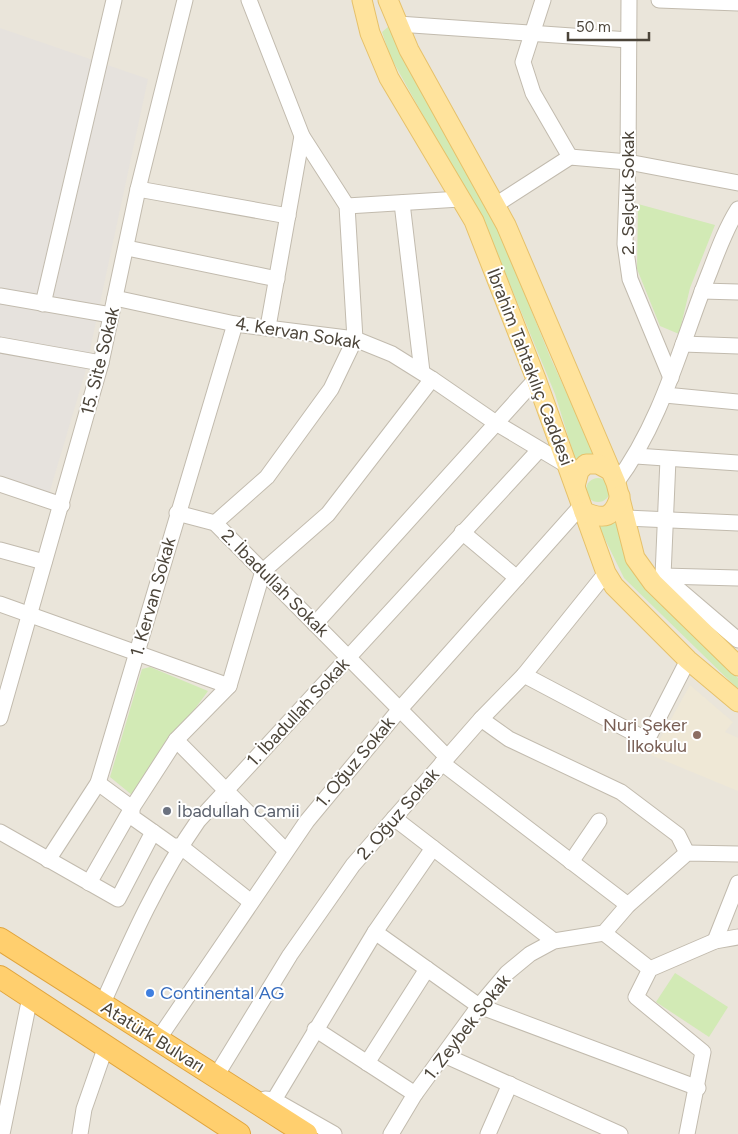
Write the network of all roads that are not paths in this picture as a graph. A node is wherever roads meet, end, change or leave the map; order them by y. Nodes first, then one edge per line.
1 (114, 0) edge
2 (185, 0) edge
3 (249, 0) edge
4 (362, 0) edge
5 (388, 0) edge
6 (543, 0) edge
7 (629, 0) edge
8 (659, 0) edge
9 (738, 3) edge
10 (398, 24) junction
11 (532, 33) junction
12 (629, 40) junction
13 (302, 136) junction
14 (570, 157) junction
15 (628, 162) junction
16 (738, 183) edge
17 (138, 189) junction
18 (460, 199) junction
19 (402, 203) junction
20 (497, 204) junction
21 (347, 206) junction
22 (288, 216) junction
23 (735, 219) edge
24 (126, 248) junction
25 (277, 279) junction
26 (702, 291) junction
27 (738, 292) edge
28 (0, 296) edge
29 (115, 298) junction
30 (43, 304) junction
31 (112, 315) junction
32 (235, 324) junction
33 (268, 327) junction
34 (355, 338) junction
35 (683, 344) junction
36 (0, 345) edge
37 (738, 346) edge
38 (101, 363) junction
39 (427, 375) junction
40 (671, 378) junction
41 (536, 379) junction
42 (665, 395) junction
43 (738, 402) edge
44 (496, 424) junction
45 (539, 450) junction
46 (636, 456) junction
47 (668, 458) junction
48 (738, 463) edge
49 (568, 466) junction
50 (616, 483) junction
51 (0, 484) edge
52 (574, 486) junction
53 (62, 505) junction
54 (582, 509) junction
55 (177, 513) junction
56 (626, 518) junction
57 (666, 519) junction
58 (215, 523) junction
59 (738, 523) edge
60 (462, 532) junction
61 (0, 550) edge
62 (44, 562) junction
63 (263, 571) junction
64 (606, 573) junction
65 (517, 578) junction
66 (738, 578) edge
67 (658, 580) junction
68 (0, 604) edge
69 (29, 614) junction
70 (315, 624) junction
71 (737, 639) edge
72 (137, 651) junction
73 (348, 657) junction
74 (688, 660) junction
75 (738, 666) edge
76 (524, 675) junction
77 (229, 686) junction
78 (738, 702) edge
79 (400, 709) junction
80 (0, 718) edge
81 (481, 719) junction
82 (176, 740) junction
83 (445, 760) junction
84 (98, 783) junction
85 (226, 790) junction
86 (132, 808) junction
87 (394, 818) junction
88 (599, 821) dead end
89 (0, 832) edge
90 (153, 832) junction
91 (180, 846) junction
92 (433, 848) junction
93 (286, 850) junction
94 (687, 853) junction
95 (738, 854) edge
96 (48, 860) junction
97 (571, 862) junction
98 (89, 883) junction
99 (738, 884) edge
100 (251, 902) junction
101 (628, 905) junction
102 (375, 932) junction
103 (604, 933) junction
104 (738, 937) edge
105 (0, 939) edge
106 (554, 940) junction
107 (715, 942) junction
108 (427, 969) junction
109 (650, 969) junction
110 (0, 978) edge
111 (30, 997) junction
112 (102, 1005) junction
113 (479, 1006) junction
114 (315, 1029) junction
115 (157, 1041) junction
116 (106, 1046) junction
117 (444, 1055) junction
118 (367, 1063) junction
119 (216, 1076) junction
120 (510, 1084) junction
121 (698, 1088) junction
122 (415, 1094) junction
123 (247, 1095) junction
124 (274, 1100) junction
125 (2, 1134) edge
126 (80, 1134) edge
127 (239, 1134) edge
128 (306, 1134) edge
129 (334, 1134) edge
130 (390, 1134) edge
131 (488, 1134) edge
132 (620, 1134) edge
133 (688, 1134) edge

1 - 30 street
2 - 17 street, 15. Site Sokak
3 - 13 street
4 - 18 main road, İbrahim Tahtakılıç Caddesi
5 - 10 main road, İbrahim Tahtakılıç Caddesi
6 - 11 street
7 - 12 street, 2. Selçuk Sokak
8 - 9 street
10 - 11 street
10 - 20 main road, İbrahim Tahtakılıç Caddesi
11 - 12 street
11 - 14 street
12 - 15 street, 2. Selçuk Sokak
13 - 21 street
13 - 22 street
14 - 15 street
14 - 20 street
15 - 16 street
15 - 40 street, 2. Selçuk Sokak
17 - 22 street
17 - 24 street, 15. Site Sokak
18 - 19 street
18 - 41 main road, İbrahim Tahtakılıç Caddesi
19 - 21 street
19 - 39 street
20 - 50 main road, İbrahim Tahtakılıç Caddesi
21 - 34 street
22 - 25 street
23 - 26 street
24 - 25 street
24 - 29 street, 15. Site Sokak
25 - 33 street
26 - 27 street
26 - 35 street
28 - 30 street
29 - 31 street, 15. Site Sokak
29 - 32 street, 4. Kervan Sokak
30 - 31 street
31 - 38 street, 15. Site Sokak
32 - 33 street, 4. Kervan Sokak
32 - 55 street, 1. Kervan Sokak
33 - 34 street, 4. Kervan Sokak
34 - 39 street, 4. Kervan Sokak
34 - 58 street
35 - 37 street
35 - 40 street
36 - 38 street
38 - 53 street, 15. Site Sokak
39 - 44 street, 4. Kervan Sokak
39 - 63 street
40 - 42 street
41 - 44 street
41 - 49 main road, İbrahim Tahtakılıç Caddesi
42 - 43 street
42 - 46 street
44 - 45 street, 4. Kervan Sokak
44 - 70 street
45 - 49 street, 4. Kervan Sokak
45 - 60 street, 1. İbadullah Sokak
46 - 47 street
46 - 50 street
47 - 48 street
47 - 57 street
49 - 52 main road, İbrahim Tahtakılıç Caddesi
50 - 52 main road
50 - 54 main road
50 - 56 main road, İbrahim Tahtakılıç Caddesi
51 - 53 street
52 - 54 main road, İbrahim Tahtakılıç Caddesi
53 - 62 street, 15. Site Sokak
54 - 64 main road, İbrahim Tahtakılıç Caddesi
54 - 65 street, 1. Oğuz Sokak
55 - 58 street, 2. İbadullah Sokak
55 - 72 street, 1. Kervan Sokak
56 - 57 street
56 - 67 main road, İbrahim Tahtakılıç Caddesi
57 - 59 street
57 - 67 street
58 - 63 street, 2. İbadullah Sokak
60 - 65 street
60 - 73 street, 1. İbadullah Sokak
61 - 62 street
62 - 69 street, 15. Site Sokak
63 - 70 street, 2. İbadullah Sokak
63 - 77 street
64 - 74 main road, İbrahim Tahtakılıç Caddesi
64 - 76 street, 2. Oğuz Sokak
65 - 79 street, 1. Oğuz Sokak
66 - 67 street
67 - 71 street
67 - 75 main road, İbrahim Tahtakılıç Caddesi
68 - 69 street
69 - 72 street
69 - 80 street, 15. Site Sokak
70 - 73 street, 2. İbadullah Sokak
72 - 77 street
72 - 84 street, 1. Kervan Sokak
73 - 79 street, 2. İbadullah Sokak
73 - 85 street, 1. İbadullah Sokak
74 - 76 street
74 - 78 main road, İbrahim Tahtakılıç Caddesi
76 - 81 street, 2. Oğuz Sokak
77 - 82 street
79 - 83 street, 2. İbadullah Sokak
79 - 93 street, 1. Oğuz Sokak
81 - 83 street, 2. Oğuz Sokak
81 - 94 street
82 - 85 street
82 - 86 street
83 - 87 street, 2. Oğuz Sokak
83 - 97 street, 2. İbadullah Sokak
84 - 86 street
84 - 96 street, 1. Kervan Sokak
85 - 91 street, 1. İbadullah Sokak
85 - 93 street
86 - 90 street
86 - 98 street
87 - 92 street
87 - 119 street, 2. Oğuz Sokak
88 - 97 street
89 - 96 street
90 - 91 street
90 - 98 street
91 - 100 street
91 - 112 street, 1. İbadullah Sokak
92 - 102 street
92 - 106 street
93 - 100 street, 1. Oğuz Sokak
94 - 95 street
94 - 101 street
96 - 98 street
97 - 101 street, 2. İbadullah Sokak
99 - 107 street
100 - 115 street, 1. Oğuz Sokak
101 - 103 street
102 - 108 street
102 - 114 street
103 - 106 street, 1. Zeybek Sokak
103 - 109 street
104 - 107 street
105 - 112 highway, Atatürk Bulvarı
106 - 113 street, 1. Zeybek Sokak
107 - 109 street
108 - 113 street
108 - 118 street
109 - 121 street
110 - 111 highway, Atatürk Bulvarı
111 - 116 highway, Atatürk Bulvarı
111 - 125 street
112 - 115 highway, Atatürk Bulvarı
113 - 117 street, 1. Zeybek Sokak
113 - 121 street
114 - 118 street
114 - 124 street
115 - 119 highway, Atatürk Bulvarı
116 - 126 street
116 - 127 highway, Atatürk Bulvarı
117 - 120 street
117 - 122 street, 1. Zeybek Sokak
118 - 122 street
119 - 123 highway, Atatürk Bulvarı
120 - 131 street
120 - 132 street
121 - 133 street
122 - 130 street, 1. Zeybek Sokak
123 - 124 street
123 - 128 highway, Atatürk Bulvarı
124 - 129 street

